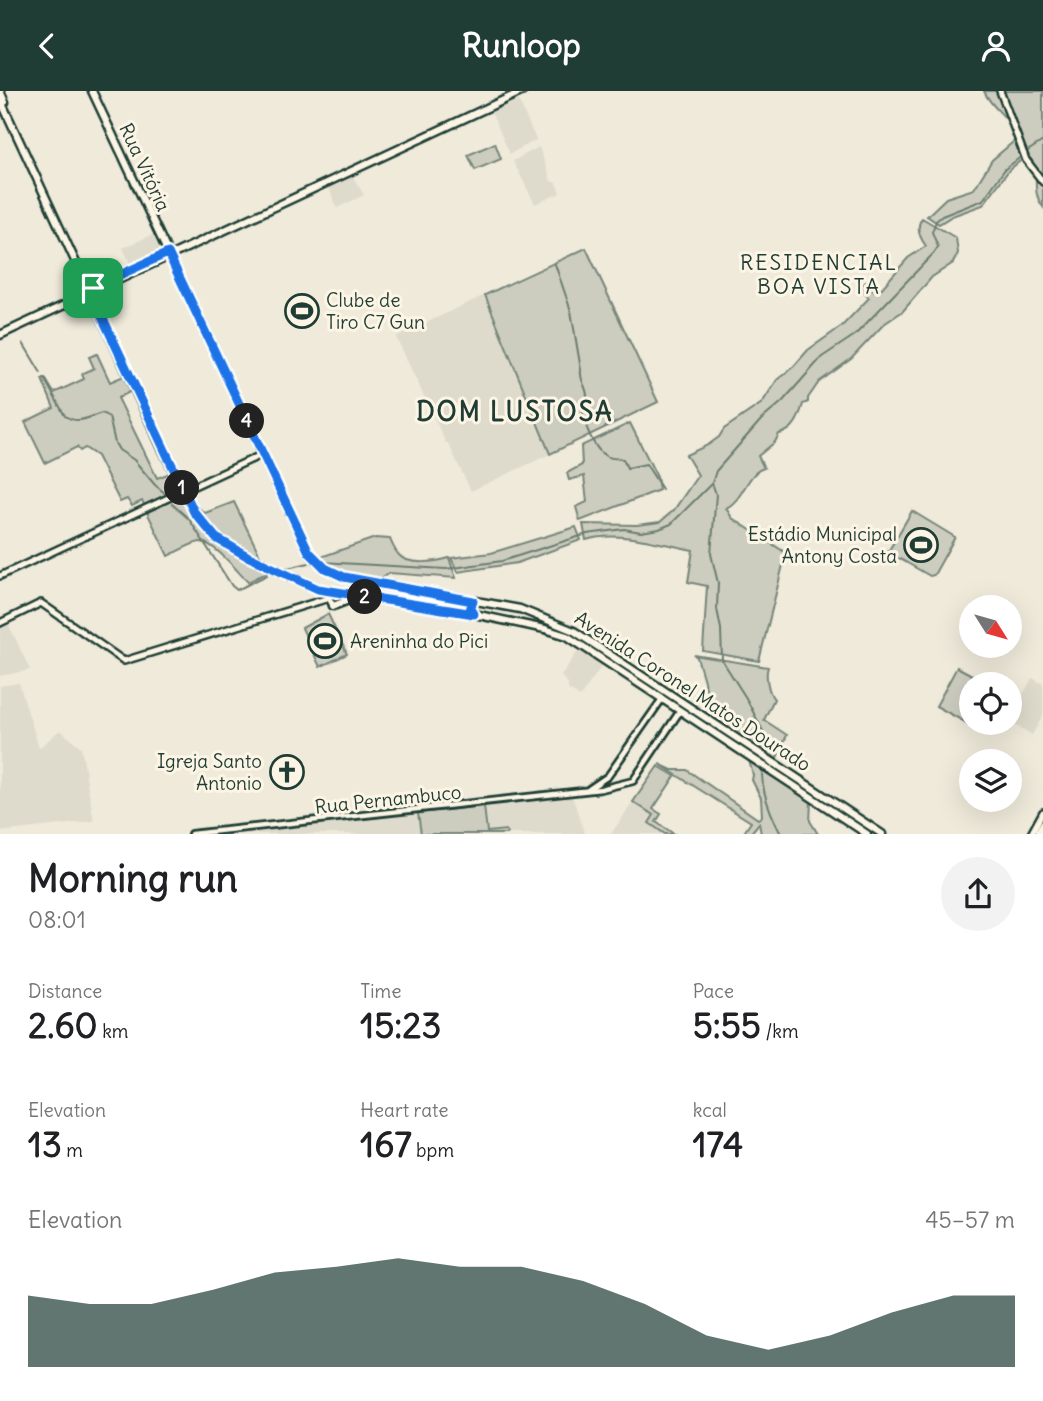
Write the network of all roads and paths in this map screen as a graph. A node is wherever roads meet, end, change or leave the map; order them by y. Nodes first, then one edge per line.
1 (0, 91) edge
2 (92, 91) edge
3 (515, 91) edge
4 (523, 91) edge
5 (1000, 91) edge
6 (0, 99) edge
7 (1043, 182) edge
8 (56, 214) junction
9 (168, 254) junction
10 (92, 290) junction
11 (0, 333) edge
12 (263, 454) junction
13 (184, 491) junction
14 (0, 576) edge
15 (327, 594) junction
16 (350, 594) junction
17 (443, 596) junction
18 (473, 601) junction
19 (333, 607) joint
20 (438, 608) junction
21 (474, 614) junction
22 (0, 623) edge
23 (663, 698) junction
24 (681, 710) junction
25 (758, 757) junction
26 (790, 772) junction
27 (784, 780) junction
28 (813, 787) junction
29 (588, 789) junction
30 (806, 795) junction
31 (1043, 812) edge
32 (840, 817) junction
33 (866, 823) junction
34 (1043, 825) edge
35 (191, 834) edge
36 (867, 834) edge
37 (882, 834) edge
38 (1031, 834) edge
39 (1038, 834) edge

1 - 8 main road
2 - 9 main road, Rua Vitória
3 - 9 main road
4 - 9 main road
5 - 7 main road
6 - 8 main road
8 - 10 main road, Avenida Coronel Matos Dourado
9 - 10 main road
9 - 12 main road, Avenida Coronel Matos Dourado
10 - 11 main road
10 - 13 main road, Avenida Coronel Matos Dourado
12 - 13 main road
12 - 17 main road, Avenida Coronel Matos Dourado
13 - 14 main road
13 - 15 main road, Avenida Coronel Matos Dourado
15 - 16 main road, Avenida Coronel Matos Dourado
15 - 19 main road
15 - 22 main road
16 - 19 main road
16 - 20 main road, Avenida Coronel Matos Dourado
17 - 18 main road, Avenida Coronel Matos Dourado
17 - 20 main road
18 - 21 main road
18 - 25 main road, Avenida Coronel Matos Dourado
20 - 21 main road, Avenida Coronel Matos Dourado
21 - 23 main road, Avenida Coronel Matos Dourado
23 - 24 main road, Avenida Coronel Matos Dourado
23 - 29 street, Rua Pernambuco
24 - 25 main road, Avenida Coronel Matos Dourado
24 - 29 street, Rua Pernambuco
25 - 26 main road, Avenida Coronel Matos Dourado
25 - 27 main road, Avenida Coronel Matos Dourado
26 - 27 main road
26 - 28 main road, Avenida Coronel Matos Dourado
27 - 30 main road, Avenida Coronel Matos Dourado
28 - 30 main road
28 - 33 main road, Avenida Coronel Matos Dourado
29 - 35 street, Rua Pernambuco
30 - 32 main road, Avenida Coronel Matos Dourado
31 - 38 main road
32 - 33 main road
32 - 36 main road, Avenida Coronel Matos Dourado
33 - 37 main road, Avenida Coronel Matos Dourado
34 - 39 highway

